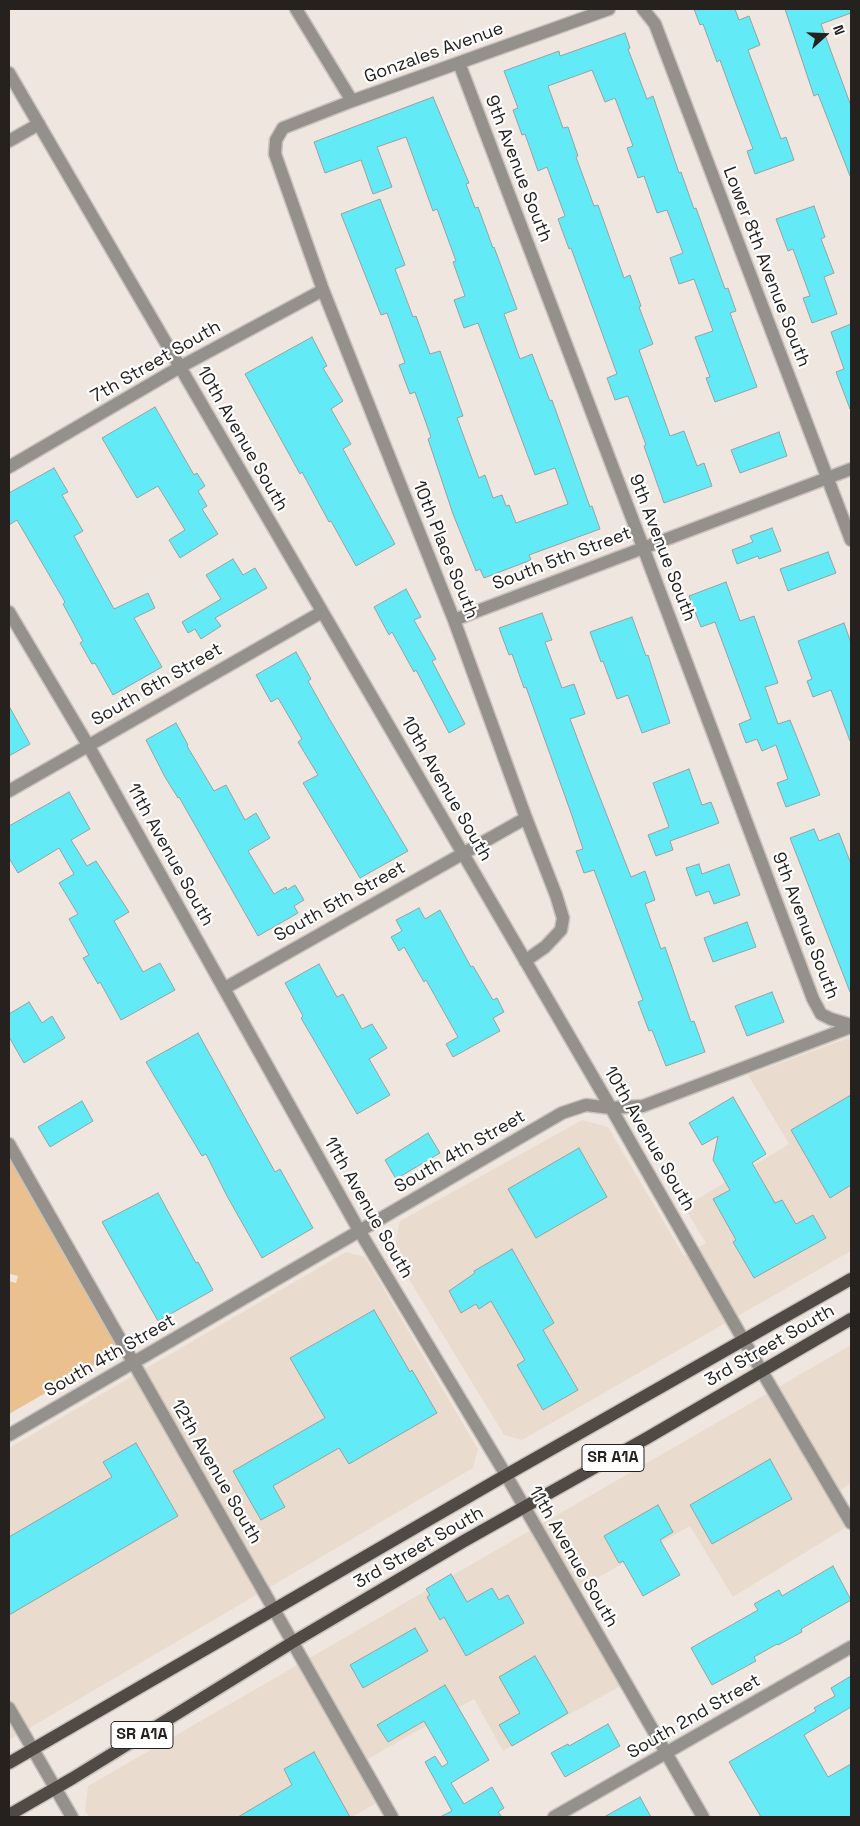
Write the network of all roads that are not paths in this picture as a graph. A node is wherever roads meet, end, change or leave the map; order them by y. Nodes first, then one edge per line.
1 (296, 9) edge
2 (609, 9) edge
3 (643, 9) edge
4 (459, 63) junction
5 (9, 73) edge
6 (352, 101) junction
7 (39, 124) junction
8 (276, 140) joint
9 (9, 141) edge
10 (323, 290) junction
11 (180, 367) junction
12 (9, 467) edge
13 (851, 469) edge
14 (827, 478) junction
15 (851, 540) edge
16 (644, 547) junction
17 (9, 612) edge
18 (322, 612) junction
19 (454, 620) junction
20 (88, 744) junction
21 (9, 791) edge
22 (526, 818) junction
23 (463, 853) junction
24 (525, 960) junction
25 (224, 988) junction
26 (851, 1026) edge
27 (611, 1108) junction
28 (9, 1144) edge
29 (360, 1232) junction
30 (851, 1279) edge
31 (851, 1319) edge
32 (744, 1341) junction
33 (134, 1363) junction
34 (761, 1370) junction
35 (9, 1435) edge
36 (506, 1475) junction
37 (524, 1508) junction
38 (851, 1523) edge
39 (274, 1610) junction
40 (293, 1642) junction
41 (851, 1647) edge
42 (9, 1708) edge
43 (33, 1750) junction
44 (666, 1754) junction
45 (9, 1764) edge
46 (55, 1788) junction
47 (9, 1815) edge
48 (72, 1817) edge
49 (392, 1817) edge
50 (554, 1817) edge
51 (703, 1817) edge

1 - 6 street
2 - 4 street, Gonzales Avenue
3 - 14 street, Lower 8th Avenue South
4 - 6 street, Gonzales Avenue
4 - 16 street, 9th Avenue South
5 - 7 street, 10th Avenue South
6 - 8 street, Gonzales Avenue
7 - 9 street
7 - 11 street, 10th Avenue South
8 - 10 street, 10th Place South
10 - 11 street, 7th Street South
10 - 19 street, 10th Place South
11 - 12 street, 7th Street South
11 - 18 street, 10th Avenue South
13 - 14 street, South 5th Street
14 - 15 street, Lower 8th Avenue South
14 - 16 street, South 5th Street
16 - 19 street, South 5th Street
16 - 26 street, 9th Avenue South
17 - 20 street, 11th Avenue South
18 - 20 street, South 6th Street
18 - 23 street, 10th Avenue South
19 - 22 street, 10th Place South
20 - 21 street, South 6th Street
20 - 25 street, 11th Avenue South
22 - 23 street, South 5th Street
22 - 24 street, 10th Place South
23 - 24 street, 10th Avenue South
23 - 25 street, South 5th Street
24 - 27 street, 10th Avenue South
25 - 29 street, 11th Avenue South
26 - 27 street, South 4th Street
27 - 29 street, South 4th Street
27 - 32 street, 10th Avenue South
28 - 33 street, 12th Avenue South
29 - 33 street, South 4th Street
29 - 36 street, 11th Avenue South
30 - 32 main road, 3rd Street South / SR A1A
31 - 34 main road, 3rd Street South / SR A1A
32 - 34 street, 10th Avenue South
32 - 36 main road, 3rd Street South / SR A1A
33 - 35 street, South 4th Street
33 - 39 street, 12th Avenue South
34 - 37 main road, 3rd Street South / SR A1A
34 - 38 street, 10th Avenue South
36 - 37 street, 11th Avenue South
36 - 39 main road, 3rd Street South / SR A1A
37 - 40 main road, 3rd Street South / SR A1A
37 - 44 street, 11th Avenue South
39 - 40 street, 12th Avenue South
39 - 43 main road, 3rd Street South / SR A1A
40 - 46 main road, 3rd Street South / SR A1A
40 - 49 street, 12th Avenue South
41 - 44 street, South 2nd Street
42 - 43 street
43 - 45 main road, 3rd Street South / SR A1A
43 - 46 street
44 - 50 street, South 2nd Street
44 - 51 street, 11th Avenue South
46 - 47 main road, 3rd Street South / SR A1A
46 - 48 street

